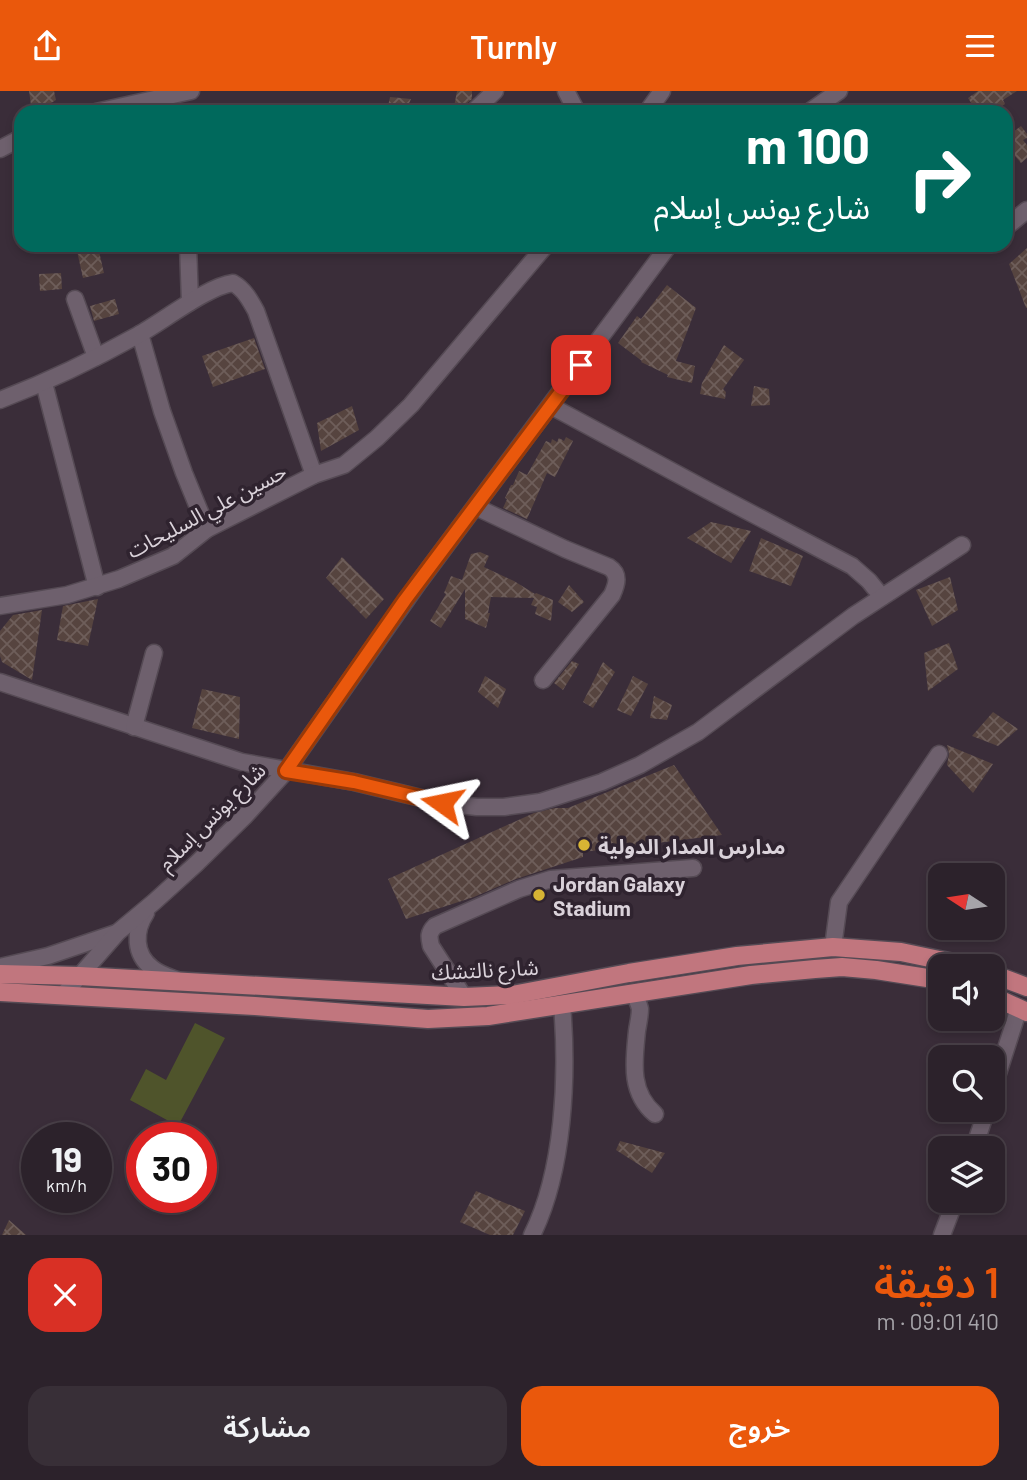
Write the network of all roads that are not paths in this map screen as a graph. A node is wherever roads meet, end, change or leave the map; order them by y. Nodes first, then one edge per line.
1 (191, 91) edge
2 (495, 91) edge
3 (839, 91) edge
4 (128, 105) edge
5 (480, 105) edge
6 (819, 105) edge
7 (1027, 210) edge
8 (1013, 221) edge
9 (188, 252) edge
10 (539, 252) edge
11 (664, 252) edge
12 (75, 299) dead end
13 (190, 303) junction
14 (139, 334) junction
15 (96, 357) junction
16 (44, 383) junction
17 (0, 400) edge
18 (551, 406) junction
19 (314, 475) junction
20 (476, 507) junction
21 (207, 529) junction
22 (962, 545) dead end
23 (97, 587) junction
24 (883, 597) junction
25 (0, 606) edge
26 (153, 653) dead end
27 (543, 680) dead end
28 (0, 683) edge
29 (134, 727) junction
30 (939, 754) dead end
31 (286, 771) junction
32 (693, 869) dead end
33 (154, 902) junction
34 (118, 932) junction
35 (832, 947) junction
36 (928, 958) edge
37 (0, 967) edge
38 (0, 974) edge
39 (79, 976) junction
40 (928, 978) edge
41 (1005, 979) edge
42 (179, 981) junction
43 (1027, 987) edge
44 (0, 992) edge
45 (634, 993) junction
46 (62, 995) junction
47 (464, 997) junction
48 (1005, 1002) edge
49 (562, 1005) junction
50 (1023, 1010) edge
51 (1005, 1058) edge
52 (655, 1114) dead end
53 (950, 1213) edge
54 (532, 1235) edge
55 (942, 1235) edge

1 - 4 street
2 - 5 street
3 - 6 street
7 - 8 street
9 - 13 street
10 - 19 street, حسين علي السليحات
11 - 18 street, شارع يونس إسلام
12 - 15 street
13 - 14 street
13 - 19 street
14 - 15 street
14 - 21 street
15 - 16 street
16 - 17 street
16 - 23 street
18 - 20 street, شارع يونس إسلام
18 - 24 street
19 - 21 street, حسين علي السليحات
20 - 27 street
20 - 31 street, شارع يونس إسلام
21 - 23 street, حسين علي السليحات
22 - 24 street
23 - 25 street, حسين علي السليحات
24 - 31 street
26 - 29 street
28 - 29 street
29 - 31 street
30 - 35 street
31 - 33 street, شارع يونس إسلام
32 - 47 street
33 - 34 street, شارع يونس إسلام
33 - 42 street
34 - 37 street
34 - 39 street, شارع يونس إسلام
35 - 36 main road, شارع نالتشك
35 - 47 main road, شارع نالتشك
38 - 39 main road, شارع نالتشك
39 - 42 main road, شارع نالتشك
39 - 46 street, شارع يونس إسلام
40 - 45 main road, شارع نالتشك
41 - 43 main road
42 - 47 main road, شارع نالتشك
44 - 46 main road, شارع نالتشك
45 - 49 main road, شارع نالتشك
45 - 52 street
46 - 49 main road, شارع نالتشك
48 - 50 main road
49 - 54 street
50 - 51 street
53 - 55 street

